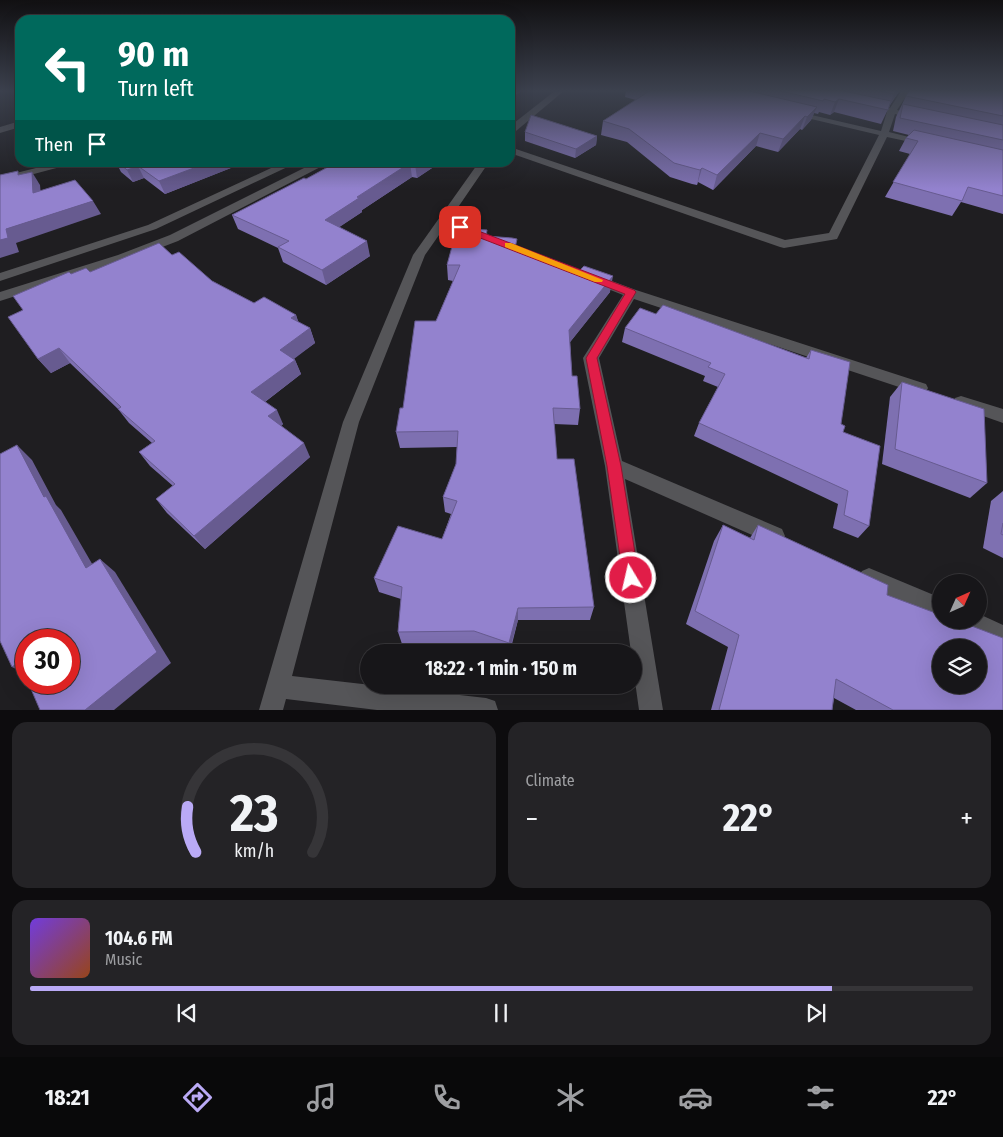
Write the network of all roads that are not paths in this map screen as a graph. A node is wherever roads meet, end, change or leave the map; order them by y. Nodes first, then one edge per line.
1 (840, 123) edge
2 (888, 123) edge
3 (15, 126) edge
4 (0, 130) edge
5 (884, 134) junction
6 (939, 146) edge
7 (515, 152) edge
8 (53, 167) edge
9 (282, 167) edge
10 (315, 167) edge
11 (480, 167) edge
12 (0, 180) edge
13 (443, 220) junction
14 (496, 241) edge
15 (577, 272) edge
16 (0, 276) edge
17 (631, 292) junction
18 (0, 297) edge
19 (1003, 416) edge
20 (614, 466) junction
21 (796, 546) edge
22 (850, 570) edge
23 (932, 605) edge
24 (987, 629) edge
25 (1003, 636) edge
26 (278, 686) junction
27 (272, 710) edge
28 (486, 710) edge
29 (651, 710) edge

1 - 5 street
2 - 5 street
3 - 4 street
5 - 6 street
5 - 7 street
8 - 12 street
9 - 16 street
10 - 18 street
11 - 13 street
13 - 14 street
13 - 26 street
15 - 17 street
17 - 19 street
17 - 20 street
20 - 21 street
20 - 29 street
22 - 23 street
24 - 25 street
26 - 27 street
26 - 28 street

